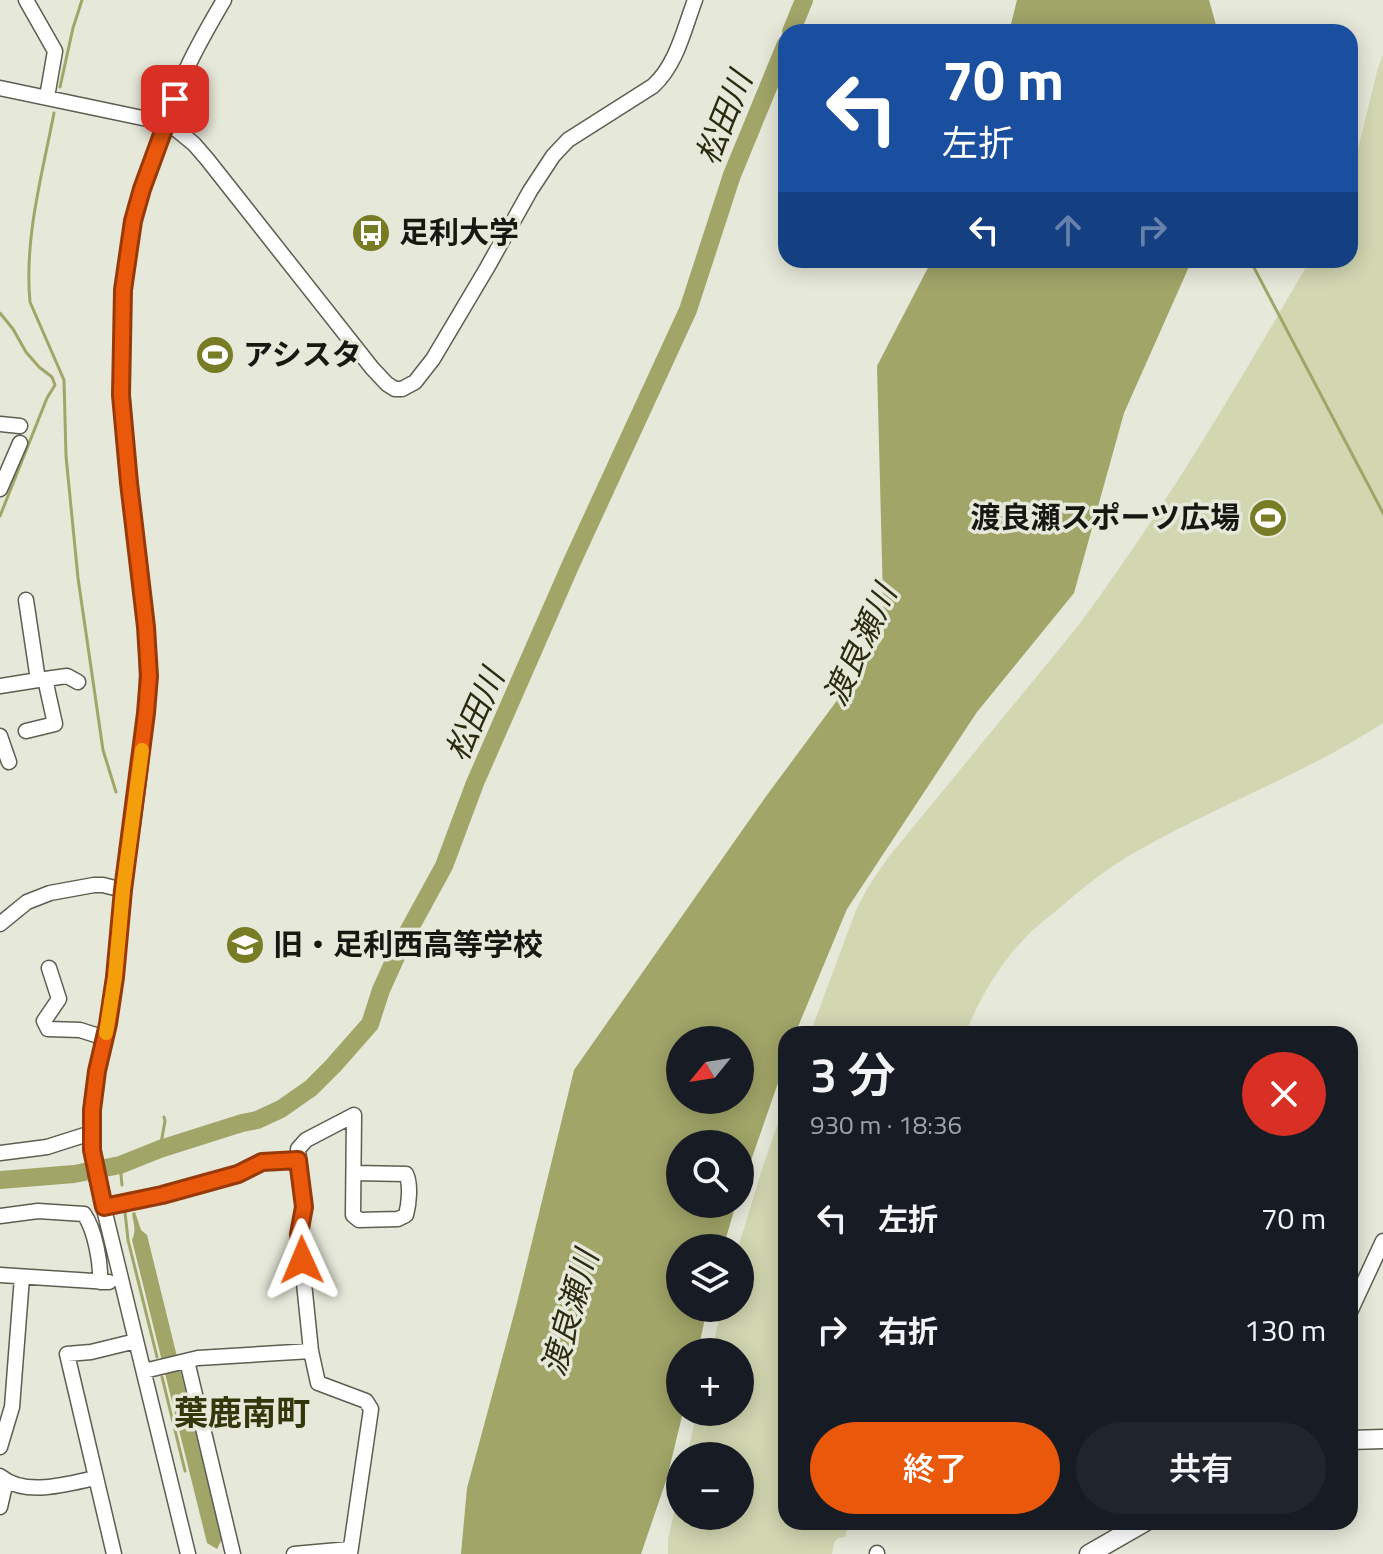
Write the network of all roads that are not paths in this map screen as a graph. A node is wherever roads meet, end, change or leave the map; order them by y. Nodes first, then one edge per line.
1 (26, 0) edge
2 (224, 0) edge
3 (695, 0) edge
4 (0, 88) edge
5 (47, 97) junction
6 (165, 124) junction
7 (0, 424) edge
8 (20, 426) dead end
9 (20, 443) dead end
10 (0, 489) edge
11 (26, 600) dead end
12 (41, 680) junction
13 (78, 682) dead end
14 (0, 686) edge
15 (26, 731) dead end
16 (0, 736) edge
17 (9, 762) dead end
18 (123, 890) junction
19 (0, 924) edge
20 (49, 968) dead end
21 (105, 1038) junction
22 (91, 1136) junction
23 (0, 1153) edge
24 (298, 1160) junction
25 (354, 1173) junction
26 (104, 1207) junction
27 (0, 1216) edge
28 (1383, 1241) edge
29 (0, 1275) edge
30 (22, 1277) junction
31 (122, 1281) junction
32 (100, 1282) junction
33 (1358, 1295) edge
34 (136, 1341) junction
35 (311, 1351) junction
36 (183, 1362) junction
37 (144, 1371) junction
38 (1383, 1439) edge
39 (1358, 1440) edge
40 (0, 1447) edge
41 (3, 1478) edge
42 (95, 1478) junction
43 (0, 1507) edge
44 (1131, 1530) edge
45 (350, 1552) edge
46 (114, 1554) edge
47 (188, 1554) edge
48 (233, 1554) edge
49 (294, 1554) edge
50 (1089, 1554) edge

1 - 5 street
2 - 6 street
3 - 6 street
4 - 5 street
5 - 6 street
6 - 18 street
7 - 8 street
9 - 10 street
11 - 12 street
12 - 13 street
12 - 14 street
12 - 15 street
16 - 17 street
18 - 19 street
18 - 21 street
20 - 21 street
21 - 22 street
22 - 23 street
22 - 26 street
24 - 25 street
24 - 26 street
24 - 35 street
25 - 25 street
26 - 31 street
27 - 32 street
28 - 33 street
29 - 30 street
30 - 32 street
30 - 40 street
31 - 32 street
31 - 34 street
34 - 37 street
34 - 42 street
35 - 36 street
35 - 45 street
36 - 37 street
36 - 48 street
37 - 47 street
38 - 39 main road
41 - 42 street
41 - 43 street
42 - 46 street
44 - 50 main road
45 - 49 street

